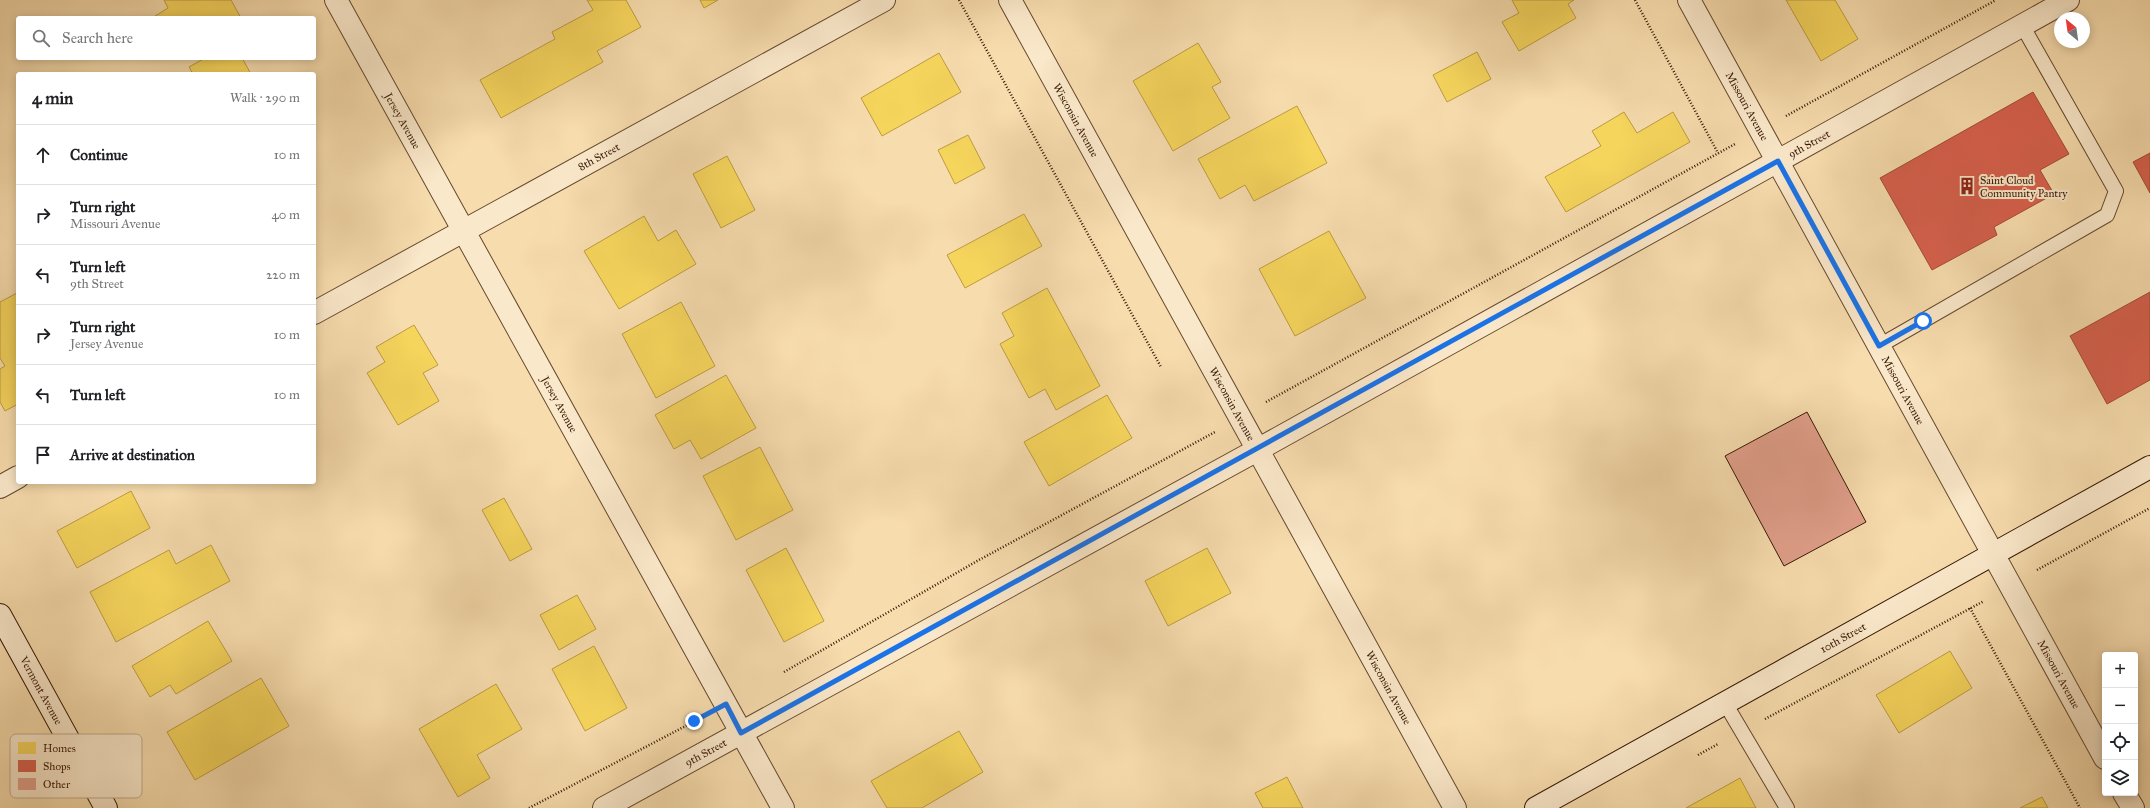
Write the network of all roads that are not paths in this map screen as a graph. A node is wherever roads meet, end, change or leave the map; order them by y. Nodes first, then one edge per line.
1 (336, 0) edge
2 (884, 0) edge
3 (1010, 0) edge
4 (1689, 0) edge
5 (2068, 0) edge
6 (2022, 25) junction
7 (1778, 161) junction
8 (463, 231) junction
9 (316, 312) edge
10 (1879, 346) junction
11 (1259, 448) junction
12 (2150, 467) edge
13 (16, 478) edge
14 (0, 487) edge
15 (1992, 554) junction
16 (0, 615) edge
17 (1725, 703) junction
18 (741, 733) junction
19 (65, 734) edge
20 (2102, 753) edge
21 (2126, 796) edge
22 (101, 798) edge
23 (106, 808) edge
24 (604, 808) edge
25 (782, 808) edge
26 (1455, 808) edge
27 (1536, 808) edge
28 (1787, 808) edge
29 (2133, 808) edge

1 - 8 street, Jersey Avenue
2 - 8 street, 8th Street
3 - 11 street, Wisconsin Avenue
4 - 7 street, Missouri Avenue
5 - 6 street, 9th Street
6 - 7 street, 9th Street
6 - 10 lane
7 - 10 street, Missouri Avenue
7 - 11 street, 9th Street
8 - 9 street, 8th Street
8 - 18 street, Jersey Avenue
10 - 15 street, Missouri Avenue
11 - 18 street, 9th Street
11 - 26 street, Wisconsin Avenue
12 - 15 street, 10th Street
13 - 14 street
15 - 17 street, 10th Street
15 - 20 street, Missouri Avenue
16 - 19 street, Vermont Avenue
17 - 27 street, 10th Street
17 - 28 lane
18 - 24 street, 9th Street
18 - 25 street, Jersey Avenue
21 - 29 street
22 - 23 street, Vermont Avenue

